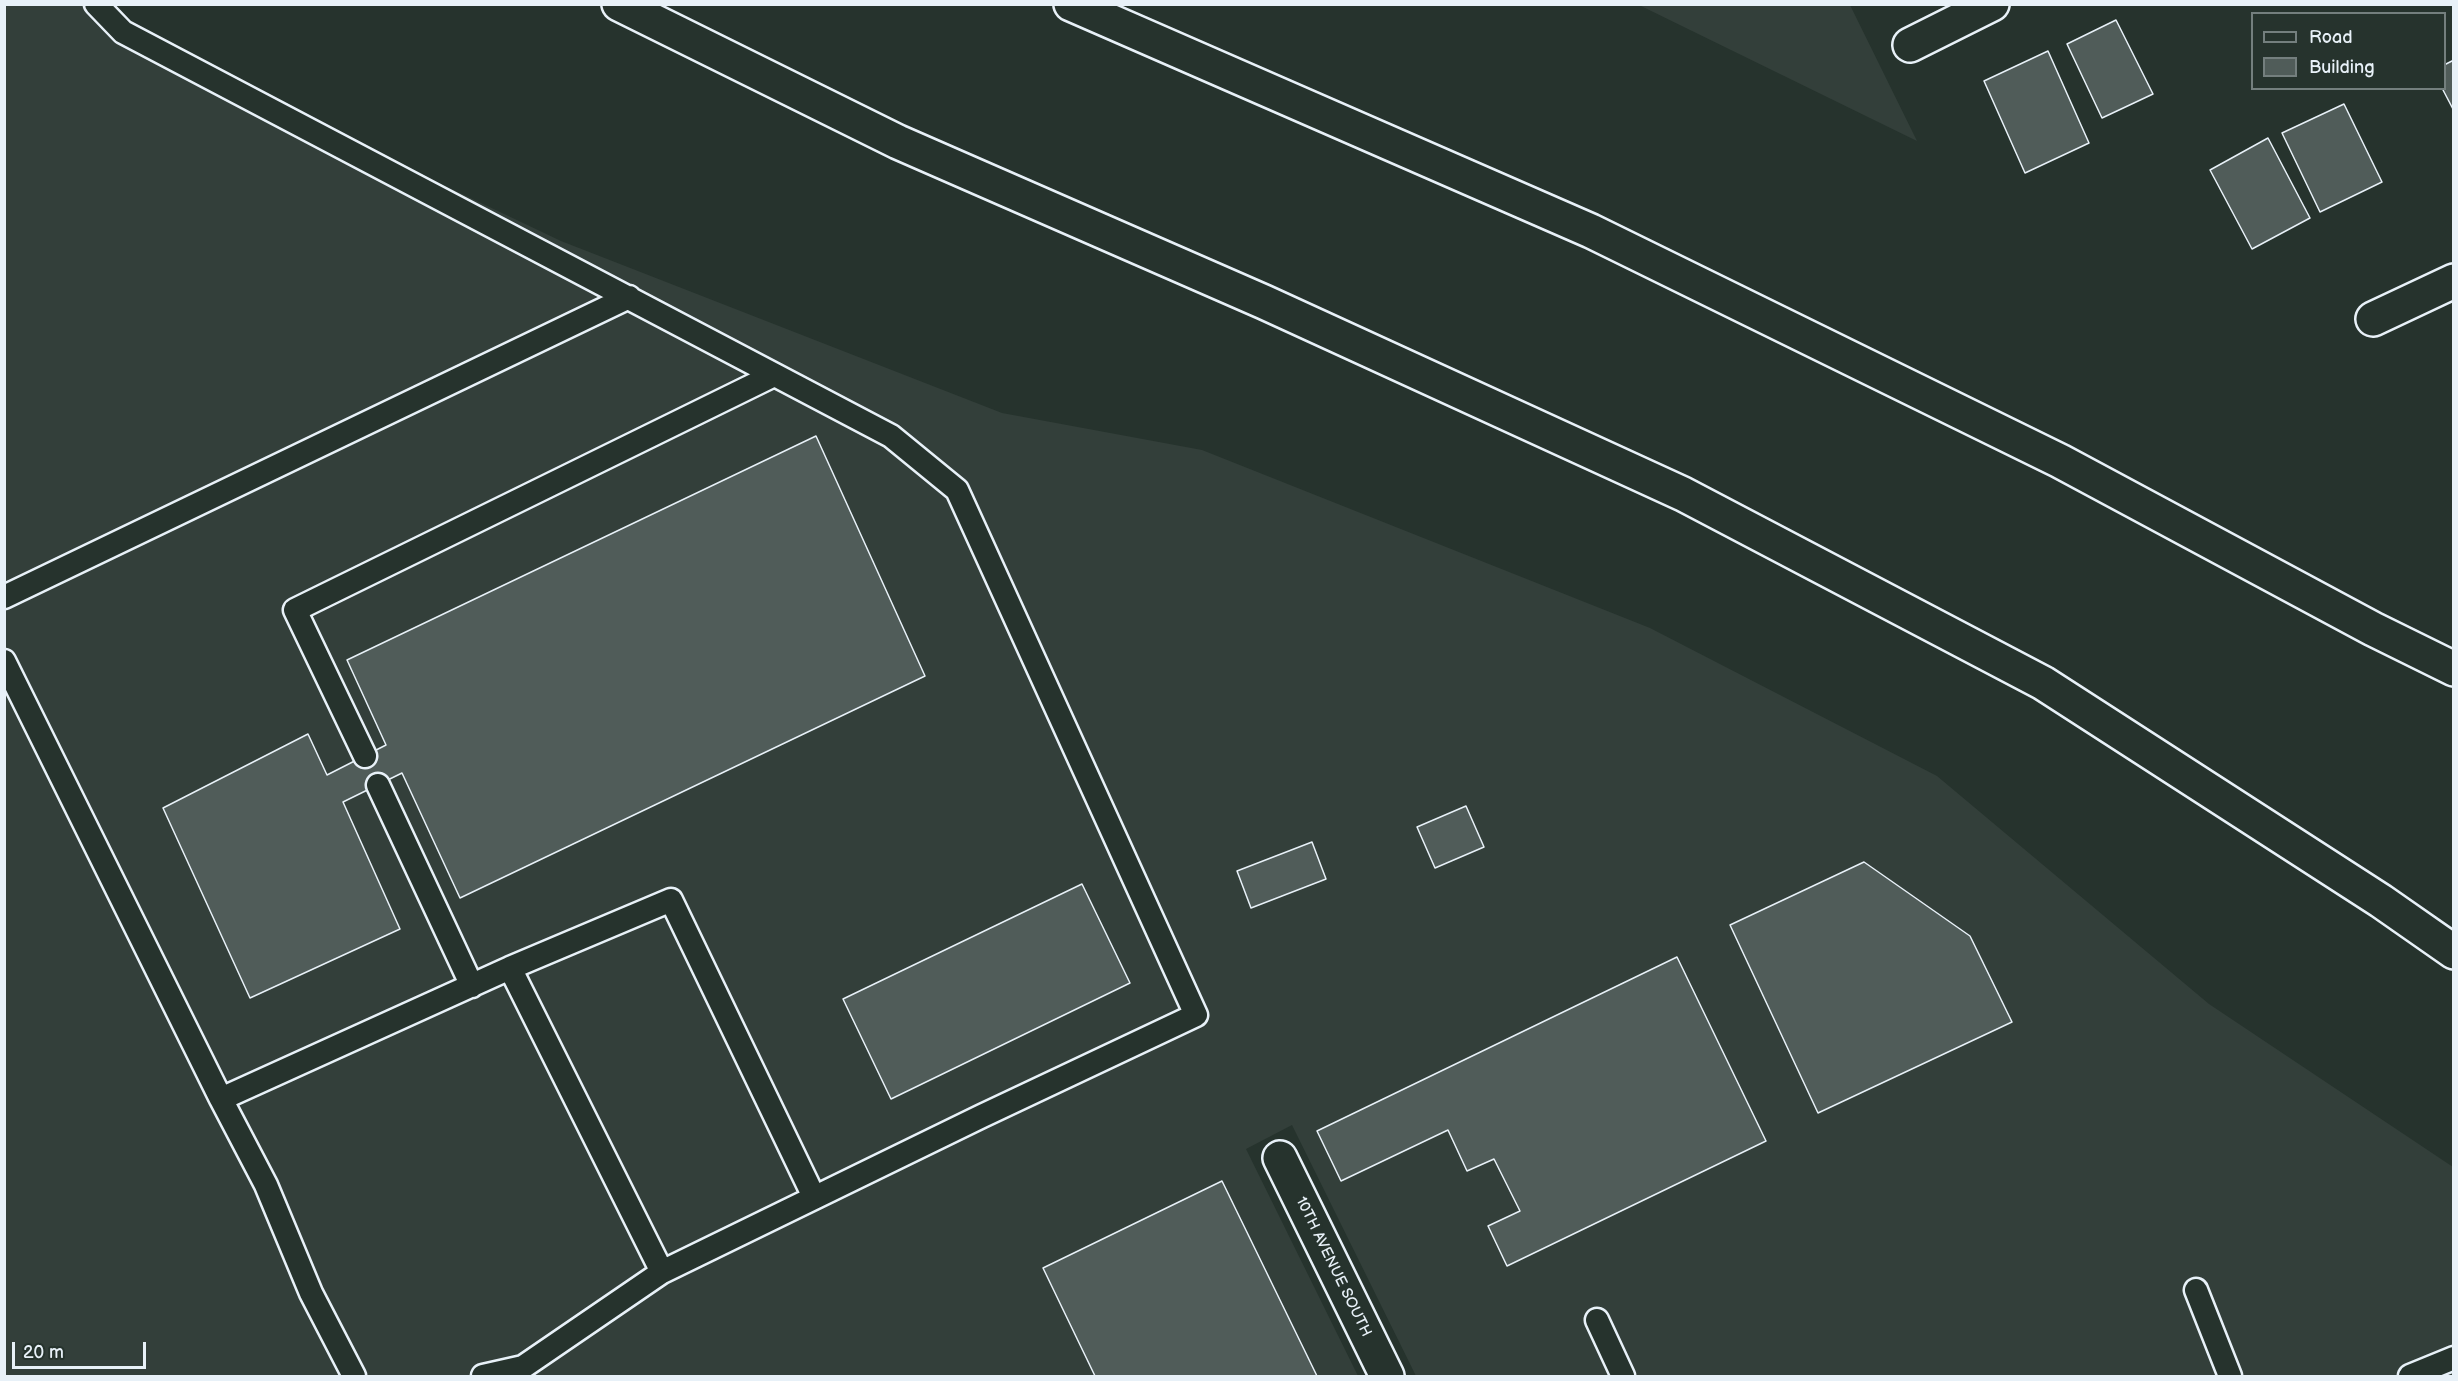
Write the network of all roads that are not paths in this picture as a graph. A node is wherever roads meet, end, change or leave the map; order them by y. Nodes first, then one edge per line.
1 (96, 4) edge
2 (619, 4) edge
3 (1071, 4) edge
4 (1992, 4) edge
5 (1910, 45) dead end
6 (2454, 281) edge
7 (628, 297) junction
8 (2373, 319) dead end
9 (774, 375) junction
10 (4, 597) edge
11 (4, 661) edge
12 (2454, 669) edge
13 (365, 756) dead end
14 (378, 785) dead end
15 (2454, 952) edge
16 (510, 968) junction
17 (472, 986) junction
18 (221, 1099) junction
19 (1280, 1158) dead end
20 (814, 1197) junction
21 (662, 1272) junction
22 (2196, 1290) dead end
23 (1597, 1320) dead end
24 (2454, 1358) edge
25 (484, 1376) edge
26 (354, 1377) edge
27 (1387, 1377) edge
28 (1623, 1377) edge
29 (2230, 1377) edge
30 (2410, 1377) edge

1 - 7 lane
2 - 15 main road
3 - 12 main road
4 - 5 main road
6 - 8 main road
7 - 9 lane
7 - 10 lane
9 - 13 lane
9 - 20 lane
11 - 18 lane
14 - 17 lane
16 - 17 lane
16 - 20 lane
16 - 21 lane
17 - 18 lane
18 - 26 lane
19 - 27 main road, 10TH AVENUE SOUTH
20 - 21 lane
21 - 25 lane
22 - 29 lane
23 - 28 lane
24 - 30 lane

